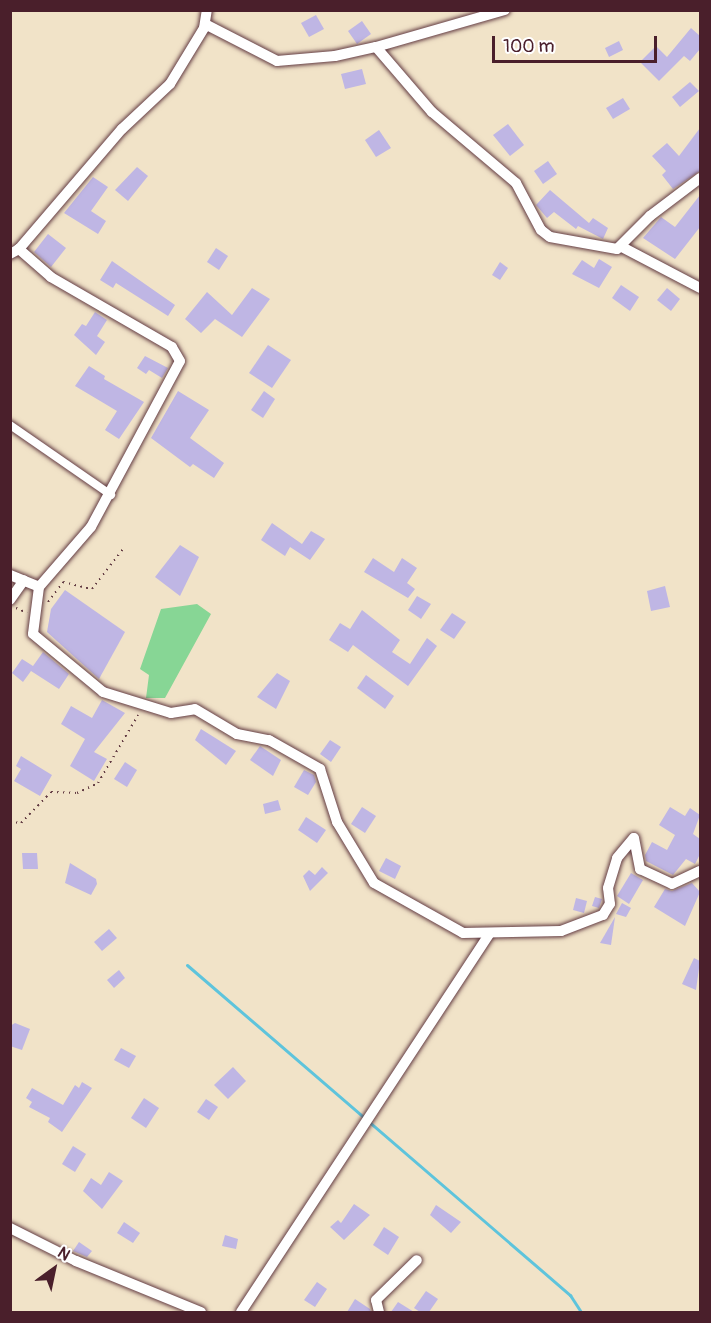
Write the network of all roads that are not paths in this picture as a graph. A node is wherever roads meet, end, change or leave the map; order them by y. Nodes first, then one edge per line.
1 (207, 10) edge
2 (505, 10) edge
3 (205, 24) junction
4 (376, 47) junction
5 (700, 178) edge
6 (622, 247) junction
7 (15, 252) edge
8 (700, 288) edge
9 (10, 425) edge
10 (111, 495) junction
11 (10, 574) edge
12 (24, 580) junction
13 (39, 587) junction
14 (10, 600) edge
15 (700, 870) edge
16 (490, 933) junction
17 (10, 1228) edge
18 (417, 1260) dead end
19 (201, 1312) edge
20 (241, 1312) edge
21 (379, 1312) edge

1 - 3 street
2 - 4 street
3 - 4 street
3 - 7 street
4 - 6 street
5 - 6 street
6 - 8 street
7 - 10 street
9 - 10 street
10 - 13 street
11 - 12 street
12 - 13 street
12 - 14 street
13 - 16 street
15 - 16 street
16 - 20 street
17 - 19 street
18 - 21 street

